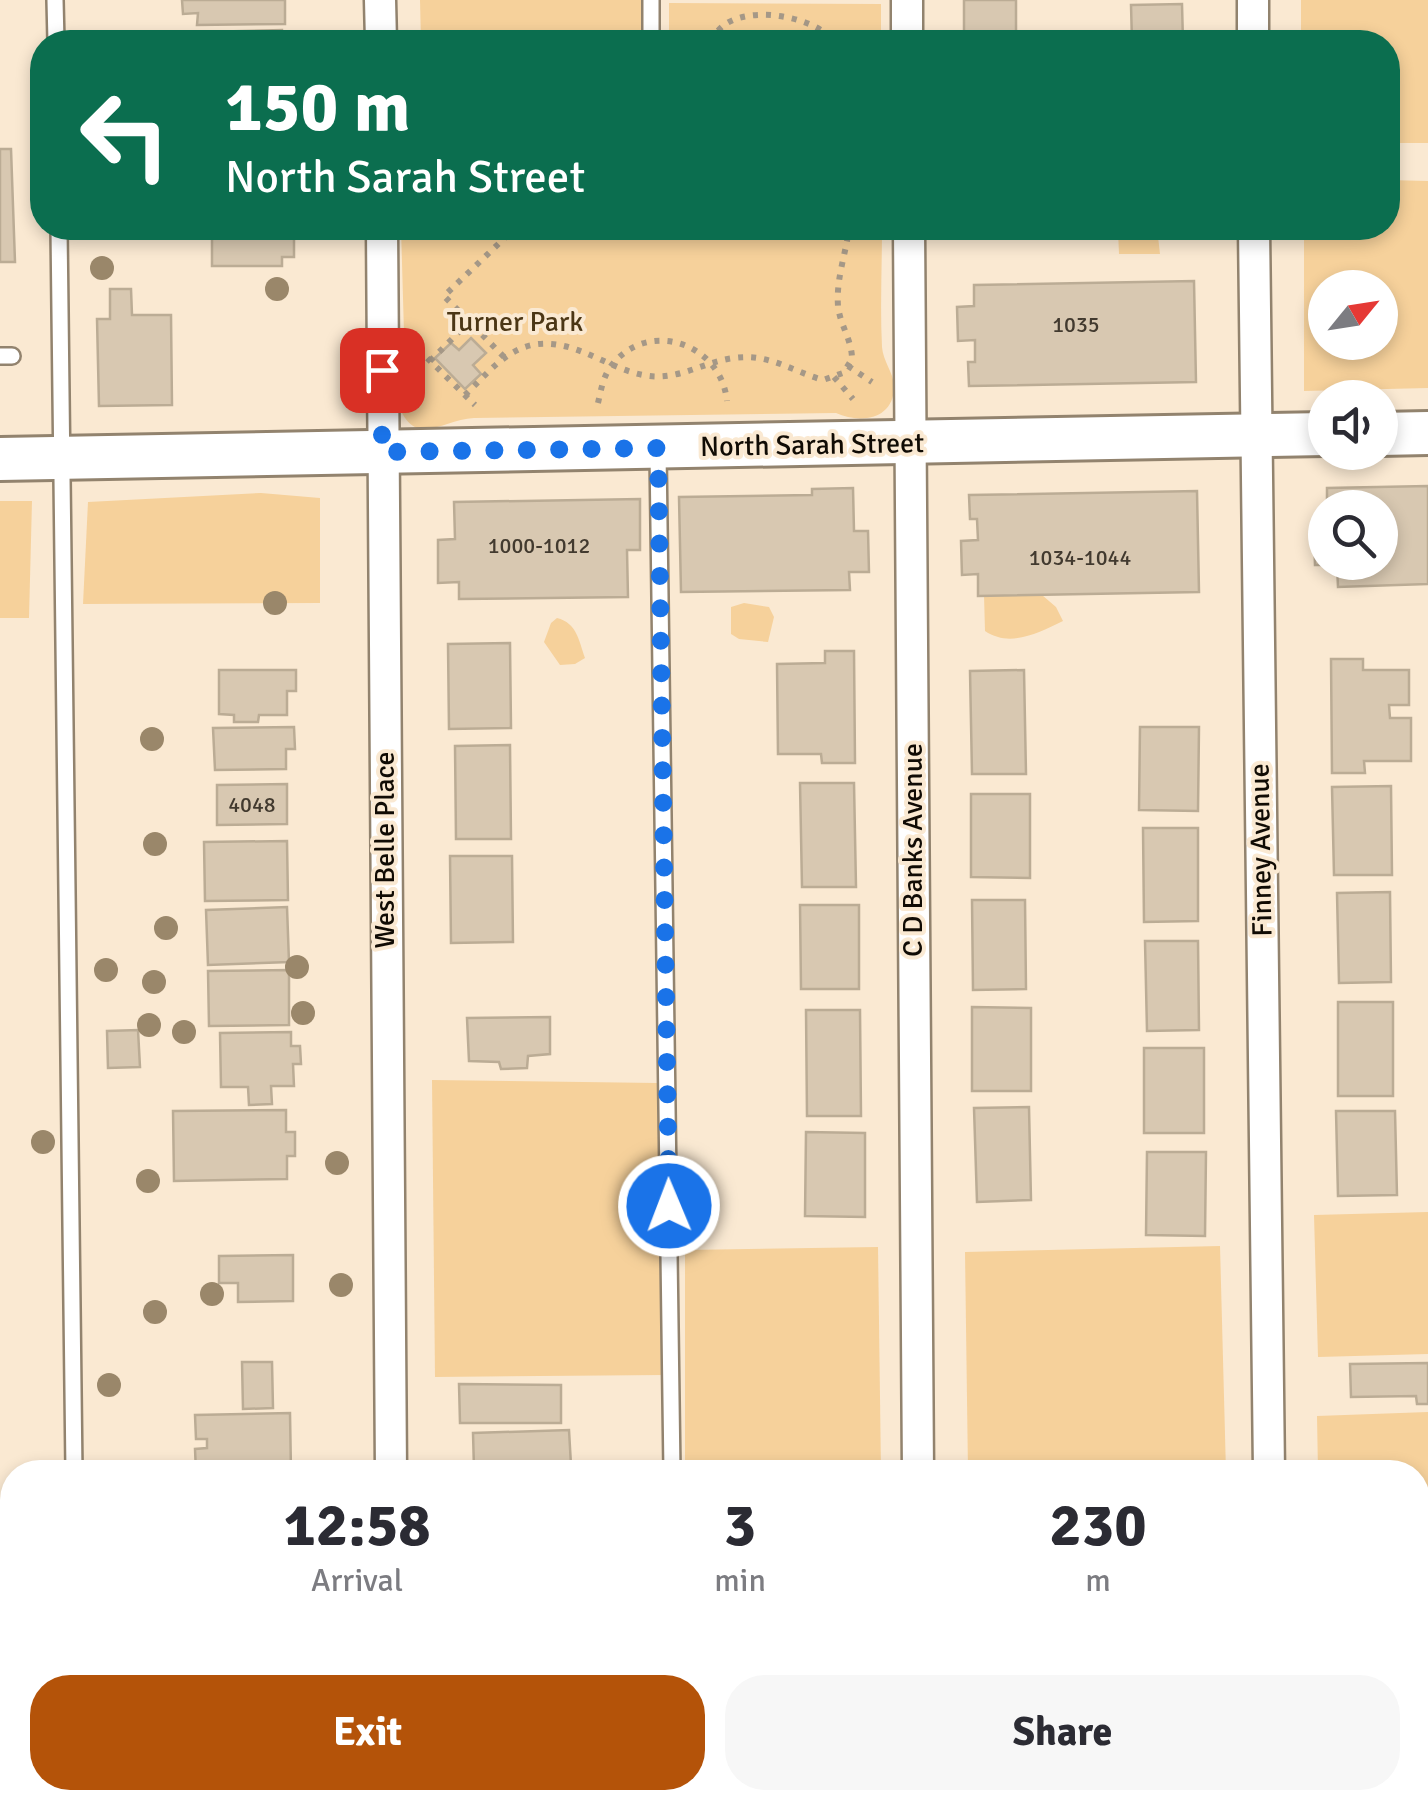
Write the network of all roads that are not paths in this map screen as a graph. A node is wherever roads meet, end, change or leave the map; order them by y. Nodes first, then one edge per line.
1 (55, 0) edge
2 (380, 0) edge
3 (651, 0) edge
4 (907, 0) edge
5 (1253, 0) edge
6 (56, 30) edge
7 (381, 30) edge
8 (651, 30) edge
9 (907, 30) edge
10 (1253, 30) edge
11 (59, 240) edge
12 (382, 240) edge
13 (909, 240) edge
14 (1254, 240) edge
15 (1256, 434) junction
16 (1308, 434) edge
17 (1398, 434) edge
18 (1428, 434) edge
19 (911, 443) junction
20 (658, 448) junction
21 (382, 452) junction
22 (62, 458) junction
23 (0, 459) edge
24 (74, 1460) edge
25 (390, 1460) edge
26 (672, 1460) edge
27 (918, 1460) edge
28 (1269, 1460) edge

1 - 6 lane
2 - 7 street
3 - 8 lane
4 - 9 street
5 - 10 street
11 - 22 lane
12 - 21 street, West Belle Place
13 - 19 street, C D Banks Avenue
14 - 15 street, Finney Avenue
15 - 16 street, North Sarah Street
15 - 19 street, North Sarah Street
15 - 28 street, Finney Avenue
17 - 18 street
19 - 20 street, North Sarah Street
19 - 27 street, C D Banks Avenue
20 - 21 street, North Sarah Street
20 - 26 lane
21 - 22 street, North Sarah Street
21 - 25 street, West Belle Place
22 - 23 street, North Sarah Street
22 - 24 lane

